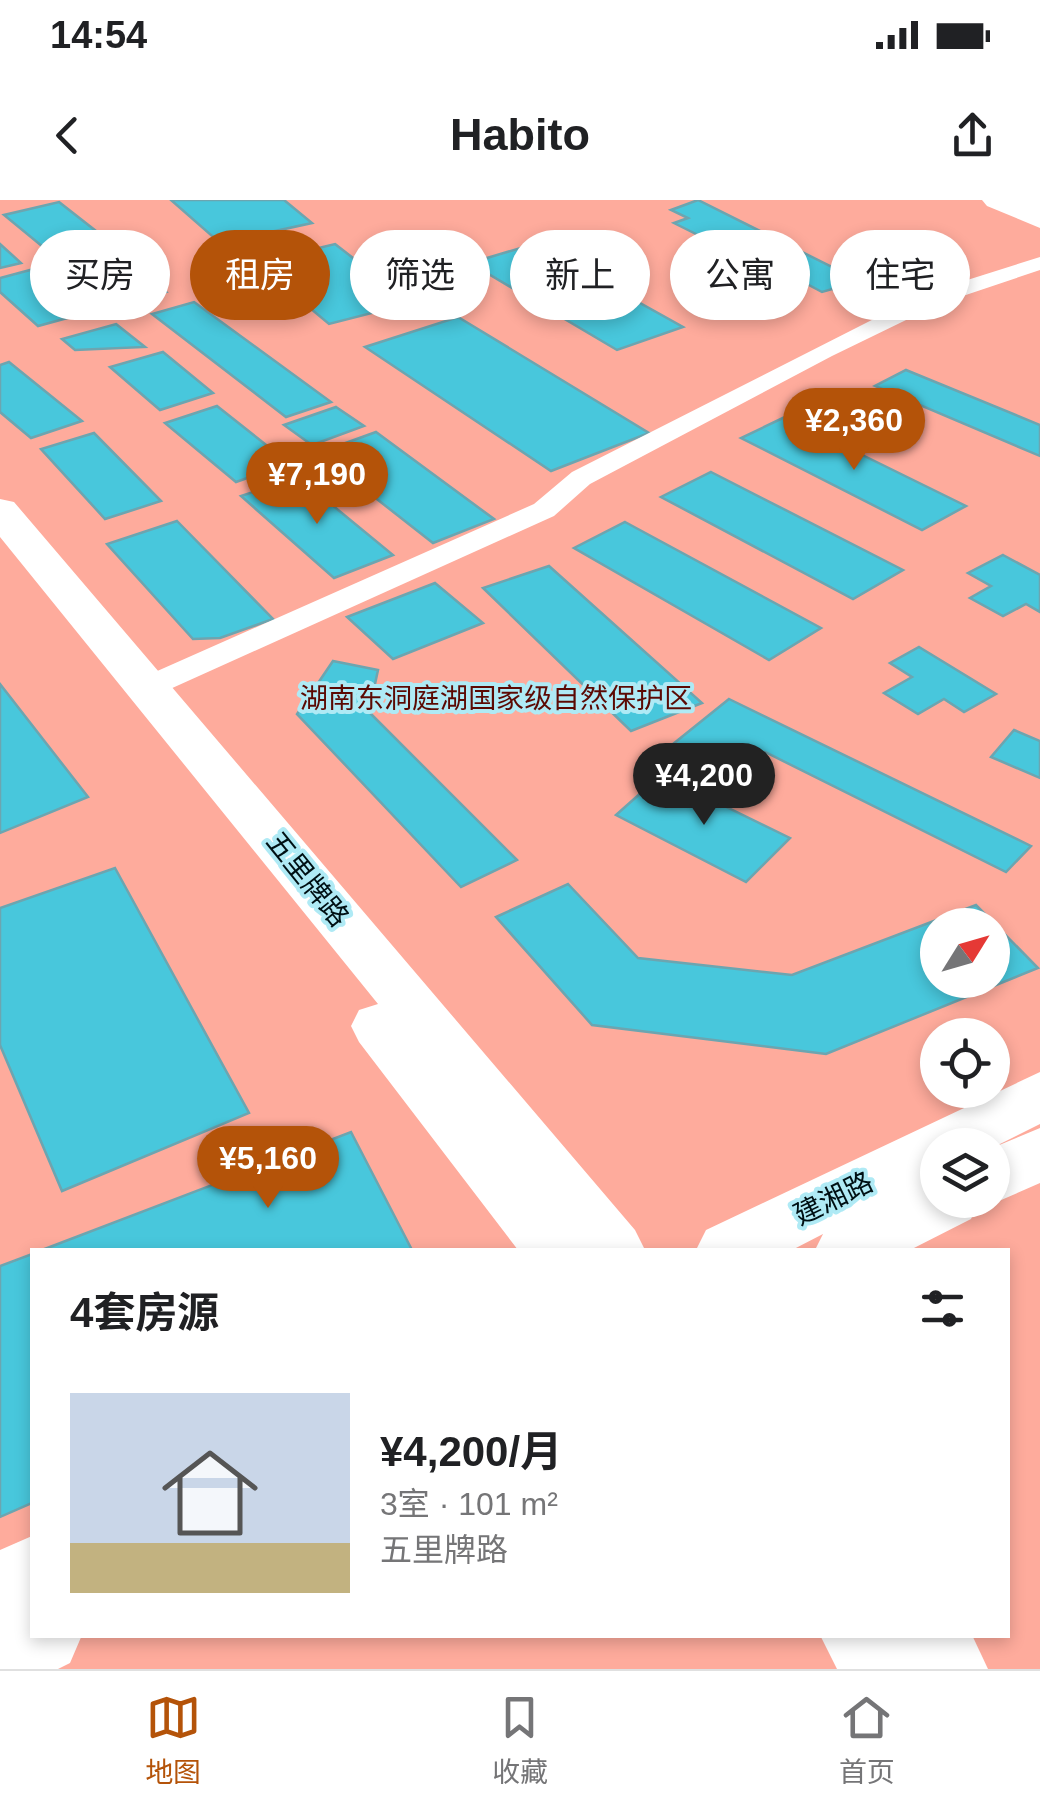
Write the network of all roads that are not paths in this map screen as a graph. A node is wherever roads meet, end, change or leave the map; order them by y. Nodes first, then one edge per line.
1 (997, 200) edge
2 (1022, 200) edge
3 (1040, 208) edge
4 (1040, 219) edge
5 (1040, 263) edge
6 (0, 511) edge
7 (0, 552) edge
8 (148, 688) junction
9 (1040, 1096) edge
10 (975, 1128) edge
11 (1040, 1154) edge
12 (920, 1155) edge
13 (1010, 1169) edge
14 (920, 1214) edge
15 (555, 1248) edge
16 (610, 1248) edge
17 (733, 1248) edge
18 (852, 1248) edge
19 (30, 1576) edge
20 (0, 1590) edge
21 (36, 1638) edge
22 (862, 1638) edge
23 (923, 1638) edge
24 (0, 1655) edge
25 (887, 1669) edge
26 (948, 1669) edge

1 - 4 main road
2 - 3 main road
5 - 8 street
6 - 8 main road, 五里牌路
7 - 15 main road, 五里牌路
8 - 16 main road, 五里牌路
9 - 10 main road, 建湘路
11 - 13 main road
12 - 17 main road, 建湘路
14 - 18 main road, 建湘路
19 - 20 main road
21 - 24 main road
22 - 25 main road
23 - 26 main road

